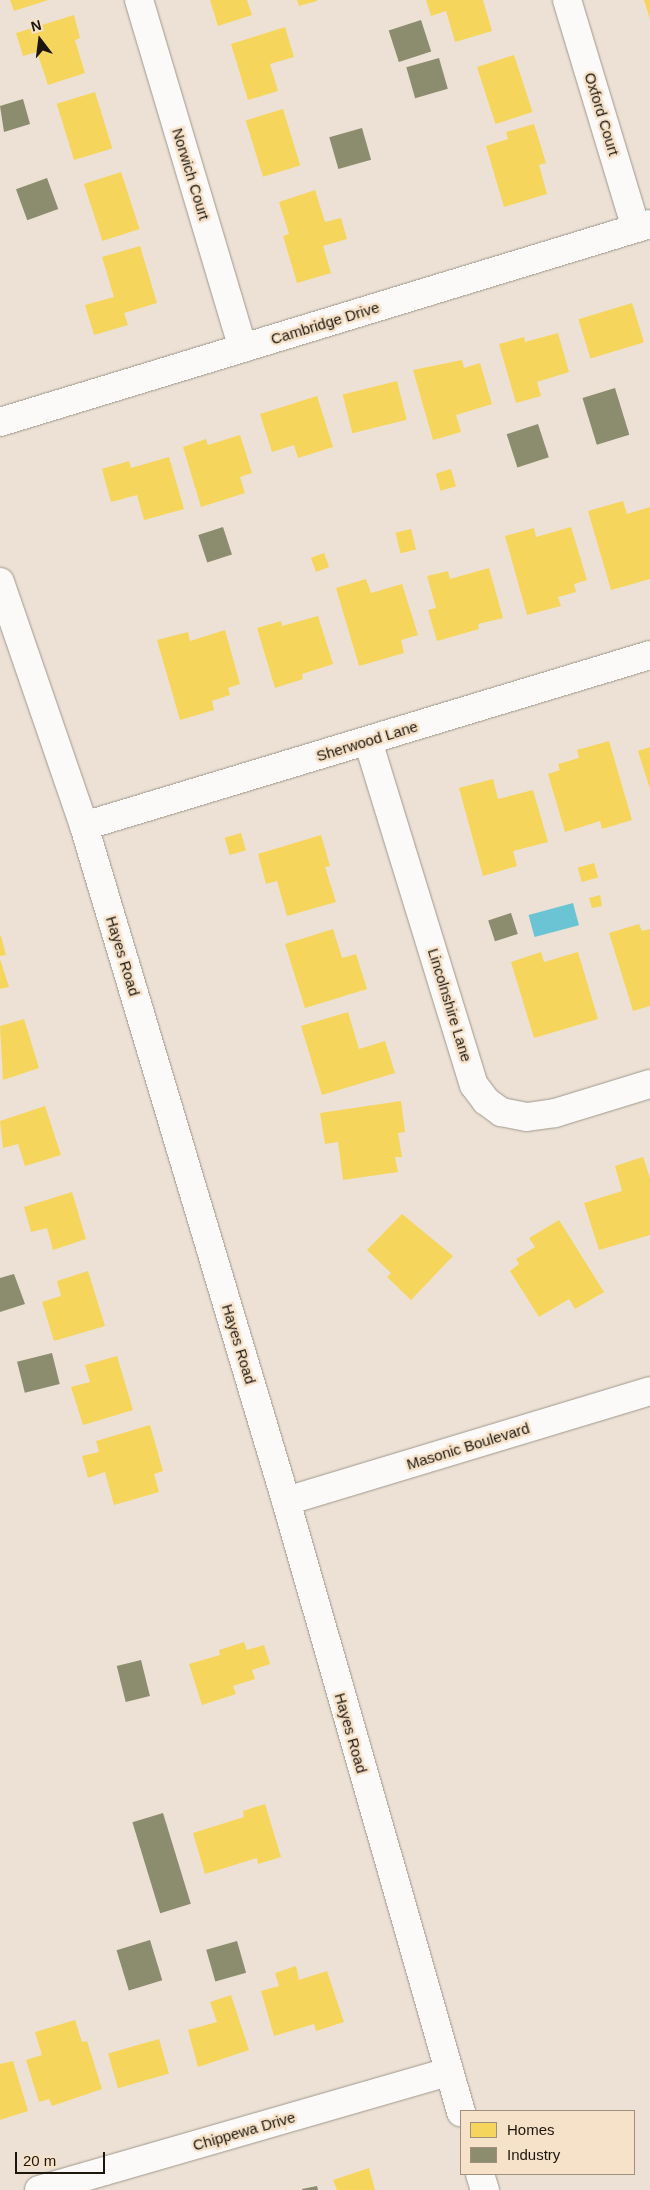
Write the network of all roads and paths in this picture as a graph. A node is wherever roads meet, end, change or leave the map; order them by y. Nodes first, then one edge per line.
1 (138, 0) edge
2 (567, 0) edge
3 (643, 226) edge
4 (243, 348) junction
5 (0, 422) edge
6 (0, 582) edge
7 (650, 655) edge
8 (368, 741) junction
9 (84, 826) junction
10 (650, 1084) edge
11 (650, 1391) edge
12 (286, 1501) junction
13 (449, 2072) junction
14 (460, 2110) edge
15 (480, 2175) edge
16 (39, 2190) edge
17 (486, 2190) edge

1 - 4 street, Norwich Court
2 - 3 street, Oxford Court
3 - 4 street, Cambridge Drive
4 - 5 street, Cambridge Drive
6 - 9 street, Hayes Road
7 - 8 street, Sherwood Lane
8 - 9 street, Sherwood Lane
8 - 10 street, Lincolnshire Lane
9 - 12 street, Hayes Road
11 - 12 street, Masonic Boulevard
12 - 13 street, Hayes Road
13 - 14 street, Hayes Road
13 - 16 street, Chippewa Drive
15 - 17 street

